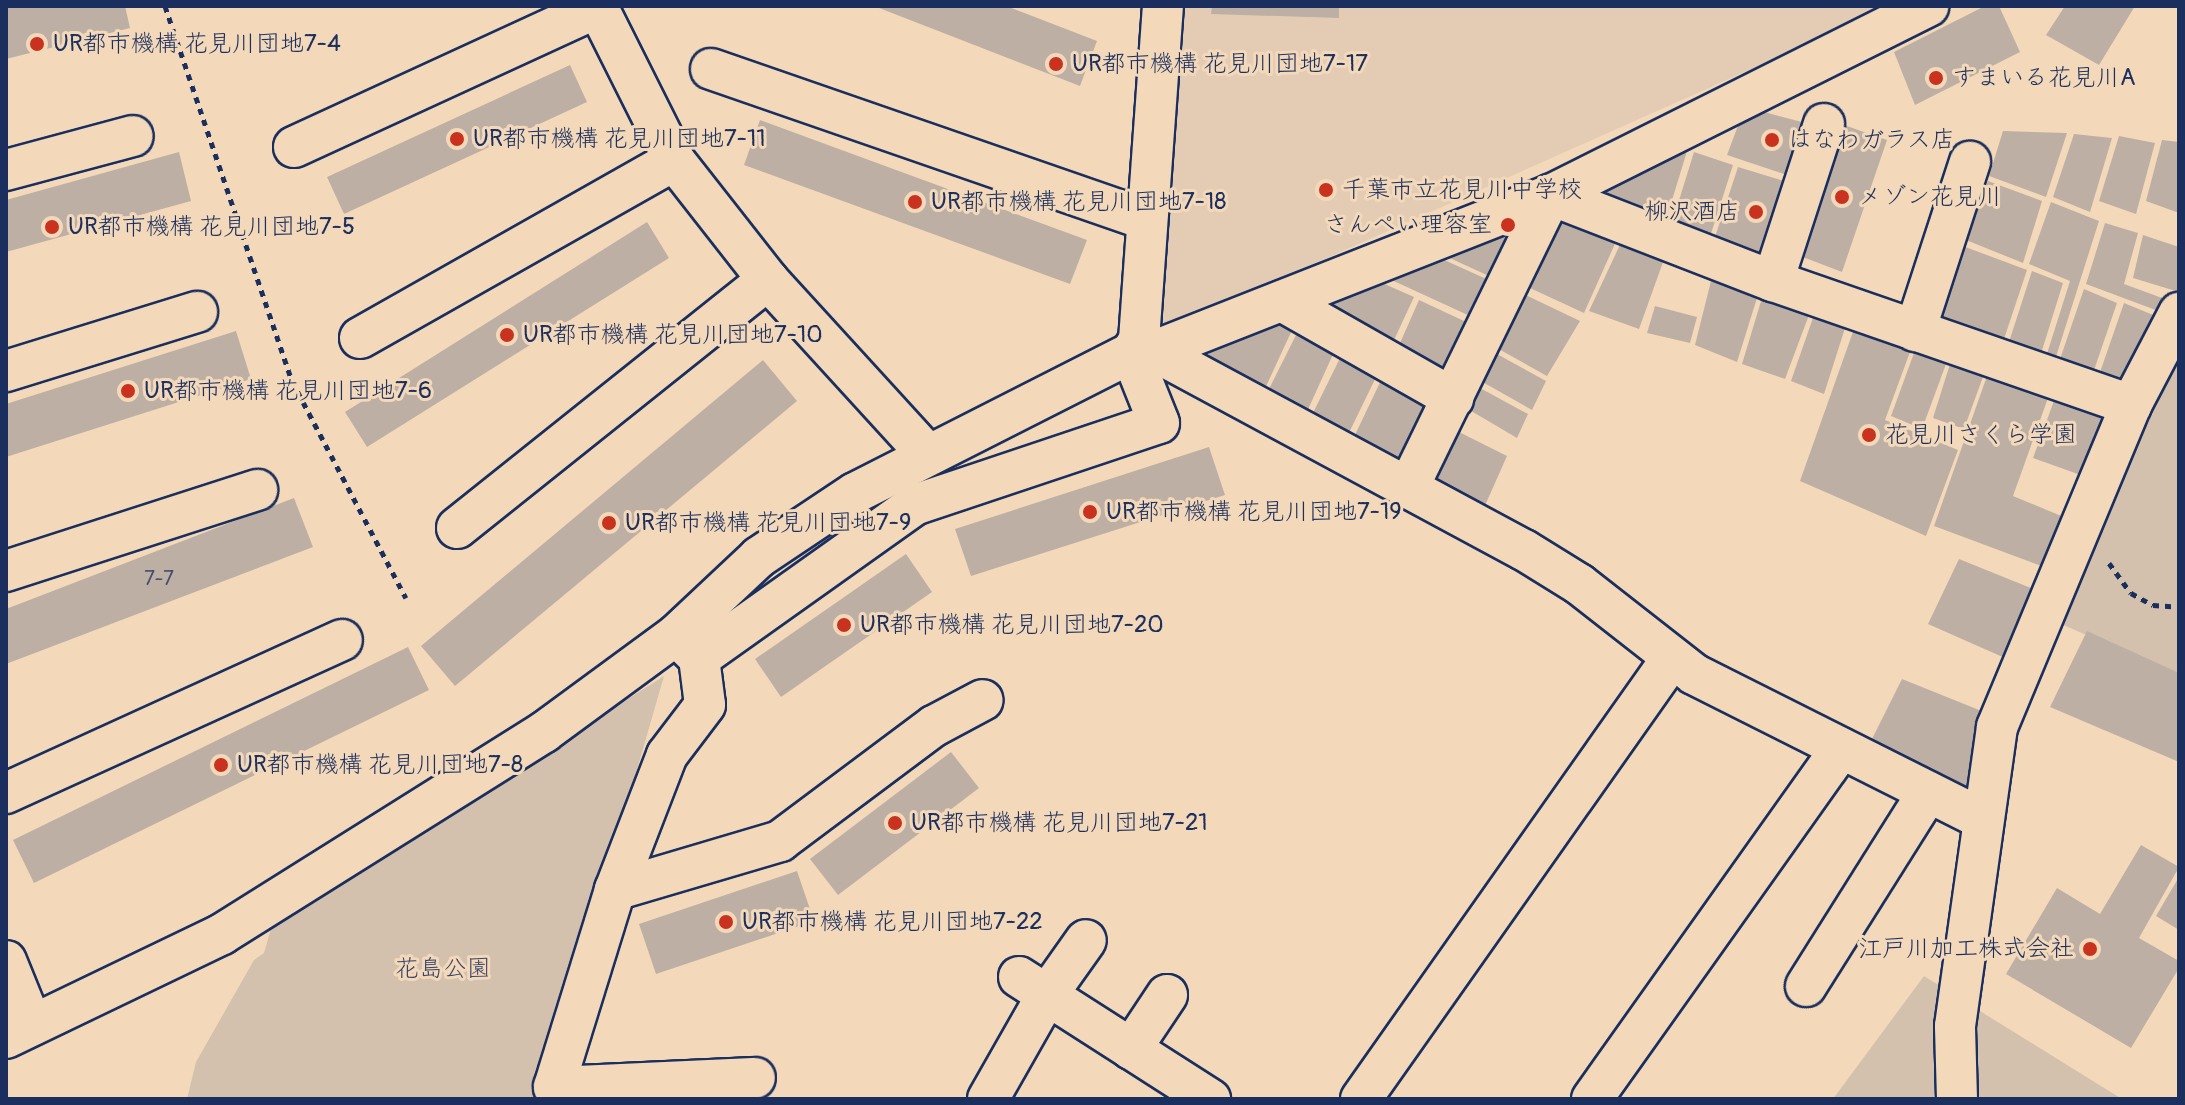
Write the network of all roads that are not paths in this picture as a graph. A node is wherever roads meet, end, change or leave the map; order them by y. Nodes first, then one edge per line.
1 (1928, 6) edge
2 (597, 7) edge
3 (1155, 9) edge
4 (711, 69) dead end
5 (1824, 124) dead end
6 (133, 136) dead end
7 (294, 147) dead end
8 (674, 160) junction
9 (1970, 162) dead end
10 (6, 170) edge
11 (1551, 195) junction
12 (1144, 219) junction
13 (768, 280) junction
14 (1773, 281) junction
15 (1282, 301) junction
16 (197, 312) dead end
17 (2179, 313) edge
18 (1915, 331) junction
19 (360, 338) dead end
20 (1143, 352) junction
21 (6, 371) edge
22 (1453, 398) junction
23 (2131, 405) junction
24 (926, 453) junction
25 (1410, 484) junction
26 (257, 490) dead end
27 (457, 528) dead end
28 (6, 571) edge
29 (342, 640) dead end
30 (688, 646) junction
31 (1672, 658) junction
32 (983, 700) dead end
33 (1841, 748) junction
34 (1928, 792) junction
35 (6, 793) edge
36 (1982, 819) junction
37 (615, 890) junction
38 (1086, 940) dead end
39 (6, 961) edge
40 (1033, 986) junction
41 (1806, 986) dead end
42 (1167, 995) dead end
43 (19, 1031) edge
44 (1131, 1049) junction
45 (755, 1078) dead end
46 (1164, 1087) edge
47 (988, 1099) edge
48 (1210, 1099) edge
49 (1361, 1099) edge
50 (1592, 1099) edge
51 (1957, 1099) edge

1 - 11 street
2 - 7 street
2 - 8 street
3 - 12 street
4 - 12 street
5 - 14 street
6 - 10 street
8 - 13 street
8 - 19 street
9 - 18 street
11 - 14 street
11 - 15 street
11 - 22 street
12 - 20 street
13 - 24 street
13 - 27 street
14 - 18 street
15 - 20 street
15 - 22 street
16 - 21 street
17 - 23 street
18 - 23 street
20 - 24 street
20 - 25 street
20 - 30 street
22 - 25 street
23 - 36 street
24 - 30 street
25 - 31 street
26 - 28 street
29 - 35 street
30 - 37 street
30 - 43 street
31 - 33 street
31 - 49 street
32 - 37 street
33 - 34 street
33 - 50 street
34 - 36 street
34 - 41 street
36 - 51 street
37 - 45 street
38 - 40 street
39 - 43 street
40 - 44 street
40 - 47 street
42 - 44 street
44 - 46 street
46 - 48 street

